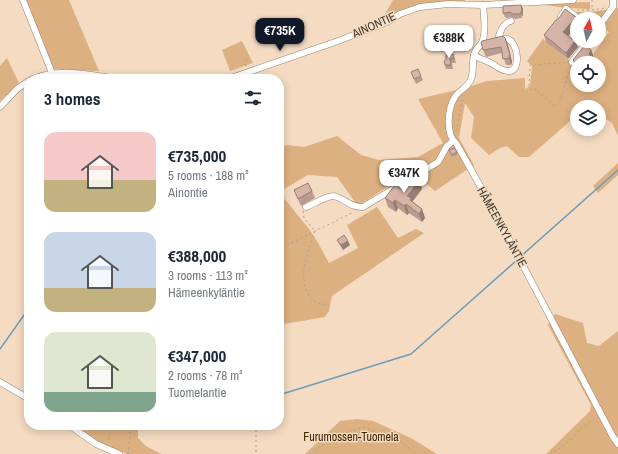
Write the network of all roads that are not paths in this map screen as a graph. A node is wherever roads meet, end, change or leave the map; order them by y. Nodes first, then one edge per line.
1 (23, 0) edge
2 (573, 0) edge
3 (613, 0) edge
4 (500, 2) edge
5 (483, 5) junction
6 (570, 12) edge
7 (606, 16) edge
8 (511, 21) dead end
9 (558, 22) edge
10 (498, 39) junction
11 (483, 40) junction
12 (583, 48) edge
13 (474, 55) junction
14 (577, 56) edge
15 (52, 73) junction
16 (49, 74) edge
17 (72, 74) edge
18 (243, 74) edge
19 (24, 85) edge
20 (0, 107) edge
21 (454, 142) junction
22 (306, 208) road end
23 (0, 382) edge
24 (24, 396) edge
25 (76, 430) edge
26 (618, 444) edge
27 (119, 454) edge

1 - 15 street
2 - 4 street, AINONTIE
3 - 7 street
4 - 5 street, AINONTIE
5 - 11 street
5 - 18 street, AINONTIE
6 - 9 street
8 - 10 street
10 - 11 street
10 - 13 street
11 - 13 street, HÄMEENKYLÄNTIE
12 - 14 street
13 - 21 street, HÄMEENKYLÄNTIE
15 - 16 street
15 - 17 street
19 - 20 street
21 - 22 street
21 - 26 street, HÄMEENKYLÄNTIE
23 - 24 street
25 - 27 street

